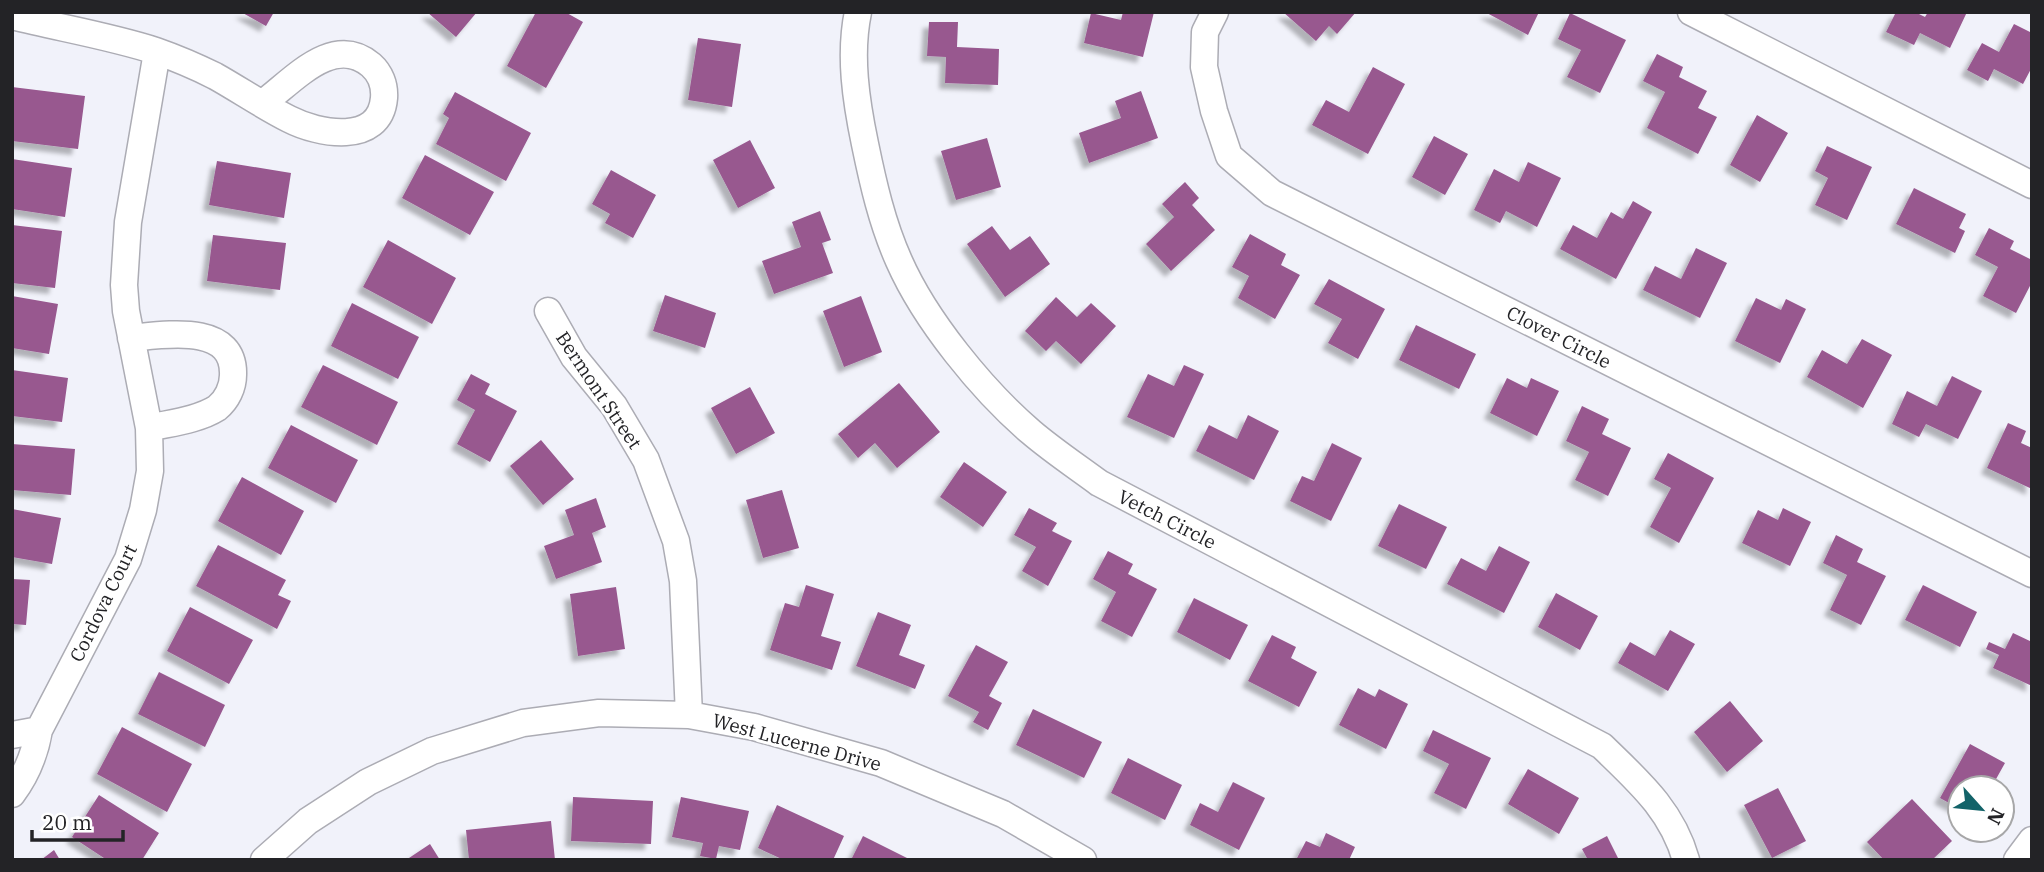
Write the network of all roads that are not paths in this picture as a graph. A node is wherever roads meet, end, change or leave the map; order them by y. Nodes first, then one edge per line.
1 (858, 12) edge
2 (1215, 12) edge
3 (1690, 12) edge
4 (12, 16) edge
5 (157, 51) junction
6 (263, 103) dead end
7 (2032, 185) edge
8 (548, 311) dead end
9 (131, 338) junction
10 (149, 428) junction
11 (2032, 574) edge
12 (689, 715) junction
13 (39, 730) junction
14 (12, 736) edge
15 (12, 794) edge
16 (2032, 840) edge
17 (264, 860) edge
18 (1083, 860) edge
19 (1686, 860) edge
20 (2017, 860) edge

1 - 19 street, Vetch Circle
2 - 11 street, Clover Circle
3 - 7 street
4 - 5 street
5 - 6 street
5 - 9 street, Cordova Court
8 - 12 street, Bermont Street
9 - 10 street, Cordova Court
9 - 10 street
10 - 13 street, Cordova Court
12 - 17 street, West Lucerne Drive
12 - 18 street, West Lucerne Drive
13 - 14 street
13 - 15 street, Cordova Court
16 - 20 street

